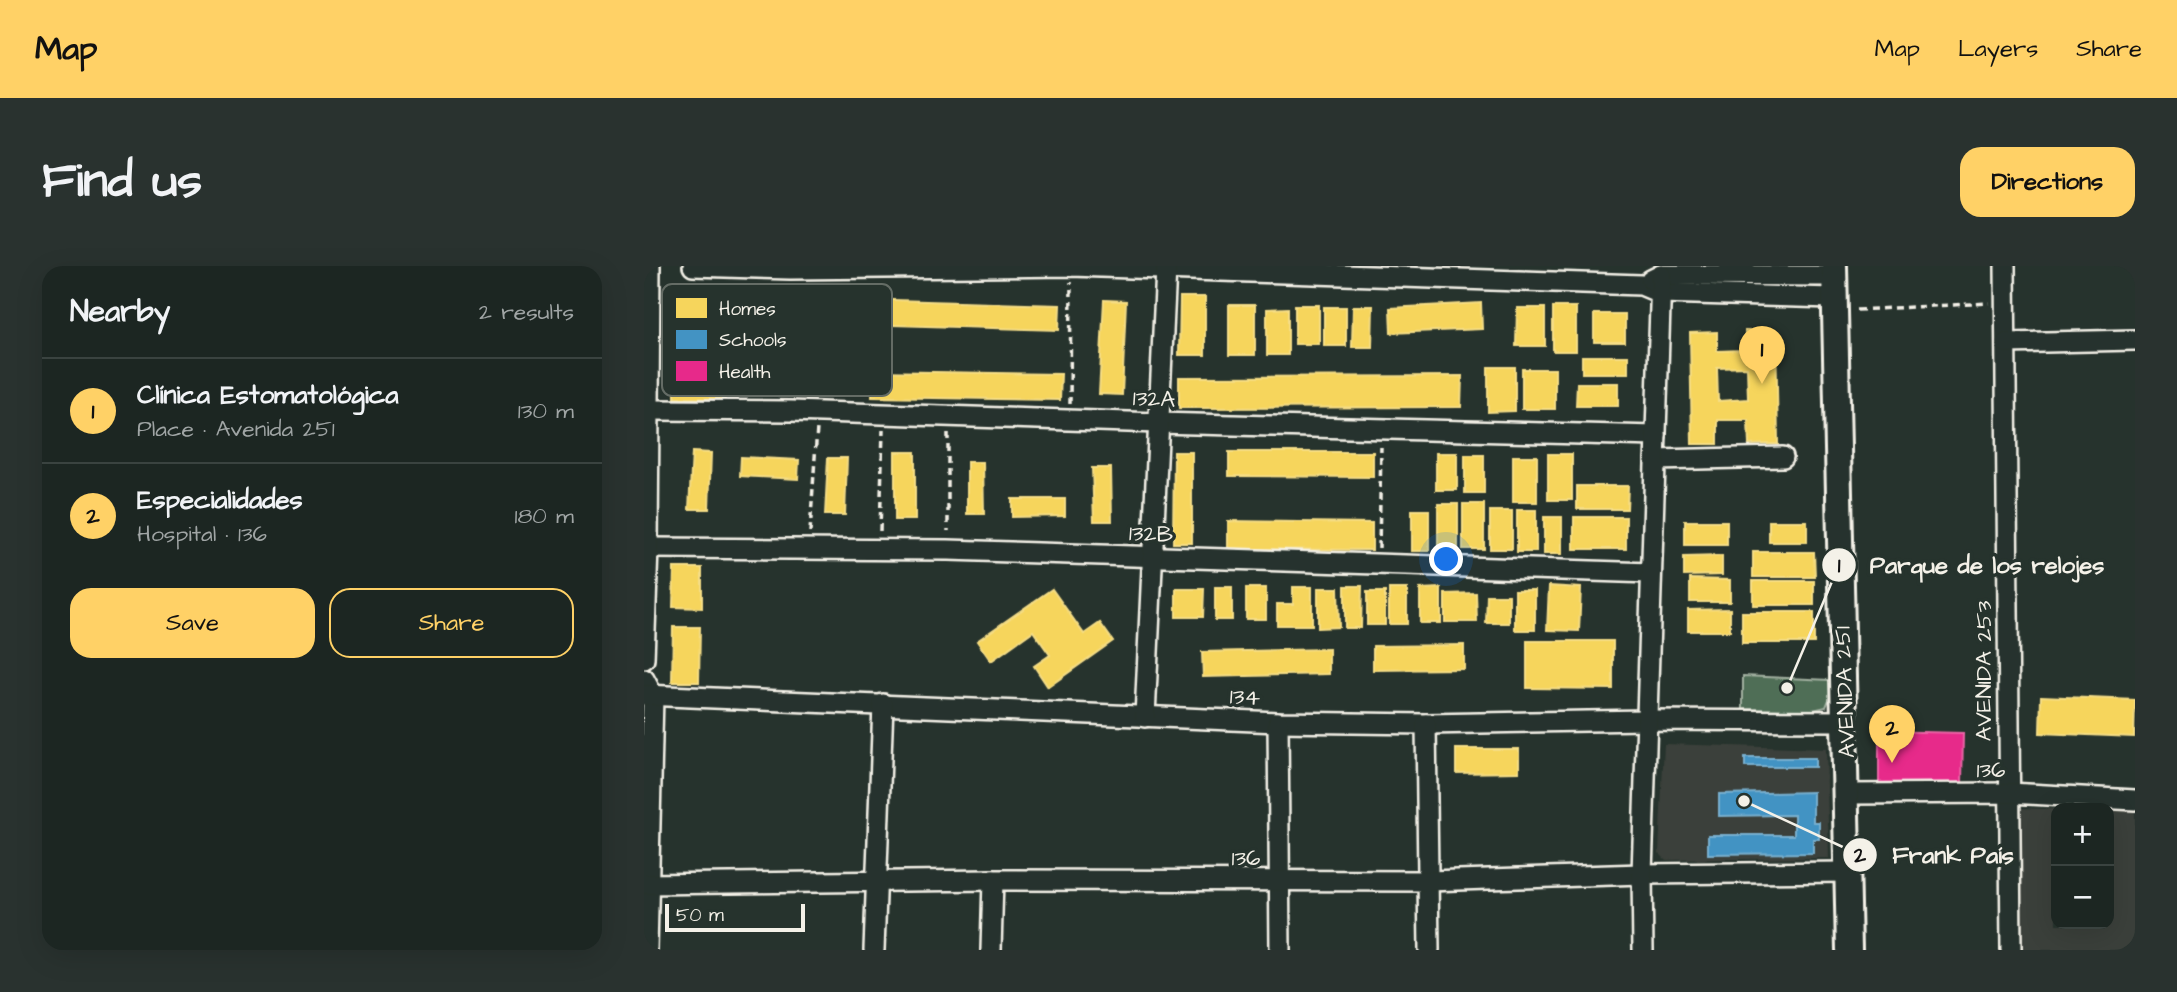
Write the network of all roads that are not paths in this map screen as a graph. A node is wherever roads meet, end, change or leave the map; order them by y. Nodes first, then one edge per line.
1 (650, 266) edge
2 (694, 266) edge
3 (1071, 266) edge
4 (2005, 266) edge
5 (1166, 268) junction
6 (1660, 284) junction
7 (1833, 288) edge
8 (2135, 340) edge
9 (2006, 343) junction
10 (650, 410) junction
11 (1158, 423) junction
12 (1656, 436) junction
13 (1783, 457) dead end
14 (1655, 460) junction
15 (648, 548) junction
16 (1152, 558) junction
17 (1651, 573) junction
18 (644, 659) edge
19 (647, 690) edge
20 (883, 704) junction
21 (1144, 717) junction
22 (1646, 720) junction
23 (1844, 721) junction
24 (1278, 722) junction
25 (1426, 724) junction
26 (2009, 793) junction
27 (1847, 794) junction
28 (2135, 800) edge
29 (1848, 872) junction
30 (1642, 874) junction
31 (993, 880) junction
32 (876, 881) junction
33 (1279, 881) junction
34 (1428, 881) junction
35 (647, 884) edge
36 (647, 950) edge
37 (874, 950) edge
38 (991, 950) edge
39 (1280, 950) edge
40 (1429, 950) edge
41 (1643, 950) edge
42 (1849, 950) edge
43 (2011, 950) edge

1 - 10 street
2 - 3 street
3 - 5 street
4 - 9 street, AVENIDA 253
5 - 6 street
5 - 11 street
6 - 7 street
6 - 12 street
7 - 23 main road, AVENIDA 251
8 - 9 street
9 - 26 street, AVENIDA 253
10 - 11 street, 132A
10 - 15 street
11 - 12 street, 132A
11 - 16 street
12 - 14 street
13 - 14 street
14 - 17 street
15 - 16 street, 132B
15 - 18 street
16 - 17 street, 132B
16 - 21 street
17 - 22 street
19 - 20 street, 134
19 - 35 street
20 - 21 street, 134
20 - 32 street
21 - 24 street, 134
22 - 23 street, 134
22 - 25 street, 134
22 - 30 street
23 - 27 main road, AVENIDA 251
24 - 25 street, 134
24 - 33 street
25 - 34 street
26 - 27 street, 136
26 - 28 street, 136
26 - 43 street, AVENIDA 253
27 - 29 main road, AVENIDA 251
29 - 30 street, 136
29 - 42 main road, AVENIDA 251
30 - 34 street, 136
30 - 41 street
31 - 32 street, 136
31 - 33 street, 136
31 - 38 street
32 - 35 street, 136
32 - 37 street
33 - 34 street, 136
33 - 39 street
34 - 40 street
35 - 36 street

